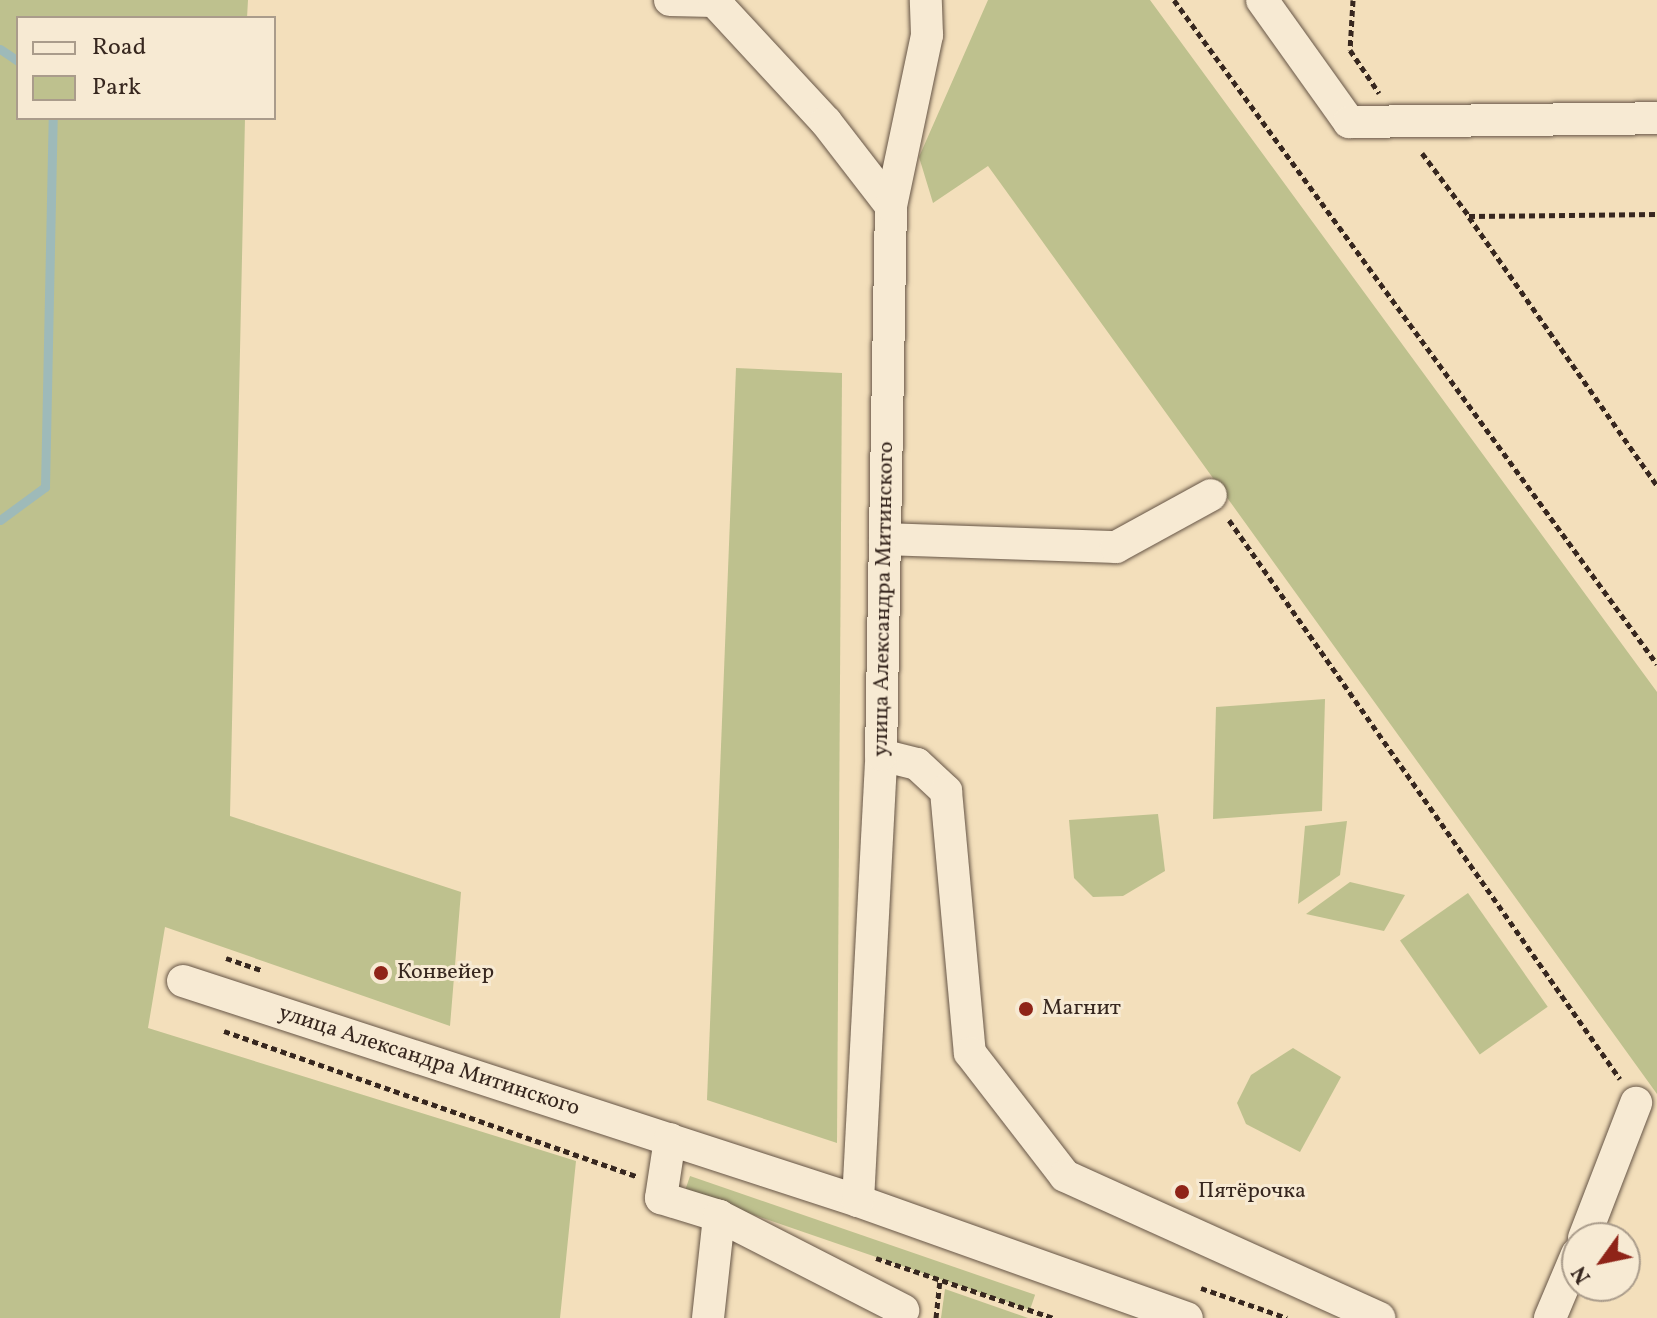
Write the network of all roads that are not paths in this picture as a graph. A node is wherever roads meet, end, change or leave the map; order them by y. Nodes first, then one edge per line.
1 (670, 0) edge
2 (926, 0) edge
3 (1262, 0) edge
4 (1657, 118) edge
5 (891, 206) junction
6 (1211, 495) road end
7 (885, 539) junction
8 (881, 755) junction
9 (183, 981) dead end
10 (1636, 1103) road end
11 (670, 1139) junction
12 (858, 1201) junction
13 (719, 1216) junction
14 (1590, 1222) edge
15 (1561, 1292) edge
16 (903, 1310) dead end
17 (708, 1318) edge
18 (1187, 1318) edge
19 (1379, 1318) edge
20 (1550, 1318) edge

1 - 5 street
2 - 5 street, улица Александра Митинского
3 - 4 street
5 - 7 street, улица Александра Митинского
6 - 7 street
7 - 8 street, улица Александра Митинского
8 - 12 street, улица Александра Митинского
8 - 19 street
9 - 11 street, улица Александра Митинского
10 - 14 street
11 - 12 street, улица Александра Митинского
11 - 13 street
12 - 18 street, улица Александра Митинского
13 - 16 street
13 - 17 street
15 - 20 street

